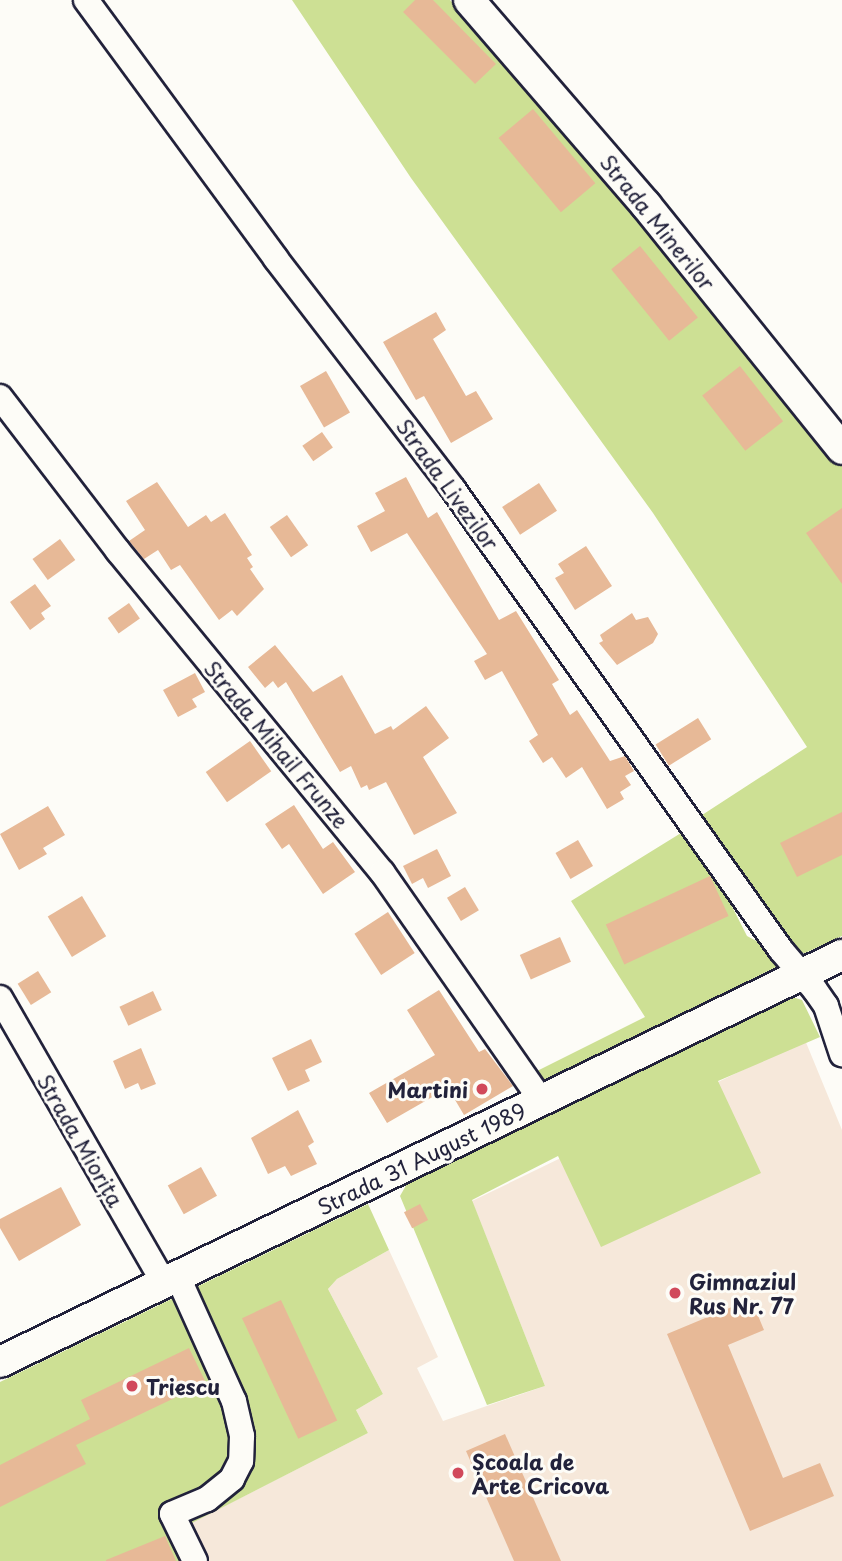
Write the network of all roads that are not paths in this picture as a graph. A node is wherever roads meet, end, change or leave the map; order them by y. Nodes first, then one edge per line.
1 (86, 0) edge
2 (469, 0) edge
3 (0, 397) edge
4 (842, 449) edge
5 (842, 955) edge
6 (799, 975) junction
7 (0, 998) edge
8 (842, 1054) edge
9 (541, 1100) junction
10 (170, 1278) junction
11 (0, 1362) edge
12 (195, 1561) edge

1 - 6 street, Strada Livezilor
2 - 4 street, Strada Minerilor
3 - 9 street, Strada Mihail Frunze
5 - 6 street, Strada 31 August 1989
6 - 8 street, Strada Livezilor
6 - 9 street, Strada 31 August 1989
7 - 10 street, Strada Miorița
9 - 10 street, Strada 31 August 1989
10 - 11 street, Strada 31 August 1989
10 - 12 street, Strada Miorița

